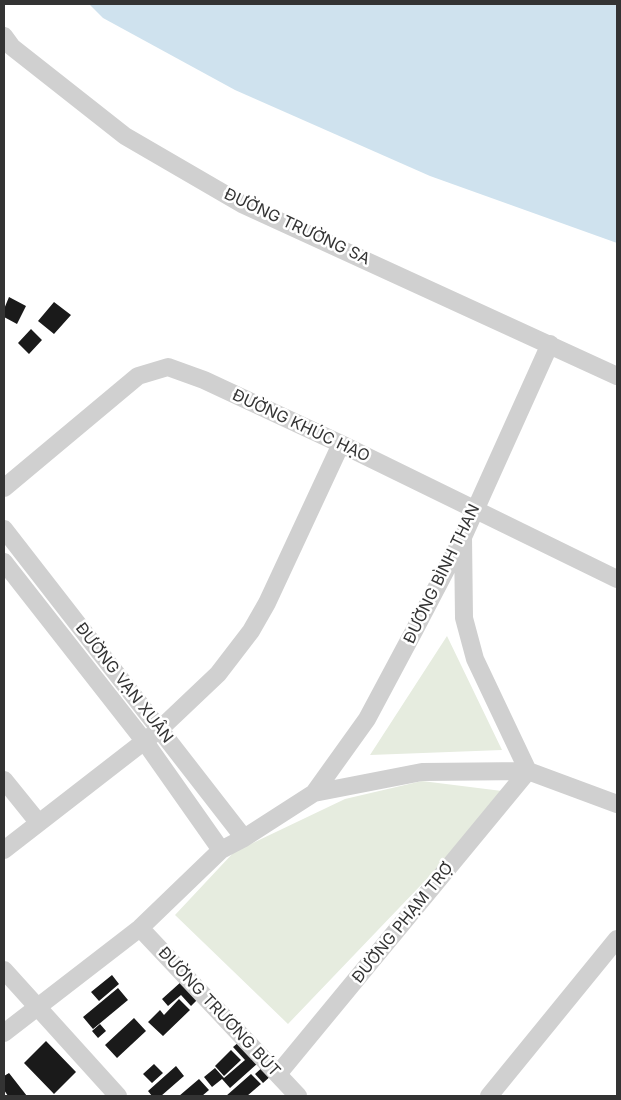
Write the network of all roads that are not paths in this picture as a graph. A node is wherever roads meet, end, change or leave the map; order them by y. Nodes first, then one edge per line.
1 (7, 46) edge
2 (550, 344) junction
3 (617, 376) edge
4 (341, 444) junction
5 (4, 488) edge
6 (474, 510) junction
7 (4, 529) edge
8 (462, 537) junction
9 (4, 562) edge
10 (617, 578) edge
11 (160, 729) junction
12 (145, 742) junction
13 (528, 771) junction
14 (4, 780) edge
15 (314, 793) junction
16 (617, 804) edge
17 (38, 822) junction
18 (244, 838) junction
19 (4, 850) edge
20 (221, 850) junction
21 (140, 928) junction
22 (617, 939) edge
23 (4, 970) edge
24 (37, 1007) junction
25 (4, 1033) edge
26 (278, 1074) junction
27 (118, 1096) edge
28 (298, 1096) edge
29 (489, 1096) edge

1 - 2 street, ĐƯỜNG TRƯỜNG SA
2 - 3 street, ĐƯỜNG TRƯỜNG SA
2 - 6 street, ĐƯỜNG BÌNH THAN
4 - 5 street, ĐƯỜNG KHÚC HẠO
4 - 6 street, ĐƯỜNG KHÚC HẠO
4 - 11 street
6 - 8 street, ĐƯỜNG BÌNH THAN
6 - 10 street, ĐƯỜNG KHÚC HẠO
7 - 11 street, ĐƯỜNG VẠN XUÂN
8 - 13 street
8 - 15 street, ĐƯỜNG BÌNH THAN
9 - 12 street, ĐƯỜNG VẠN XUÂN
11 - 12 street
11 - 18 street, ĐƯỜNG VẠN XUÂN
12 - 17 street
12 - 20 street, ĐƯỜNG VẠN XUÂN
13 - 15 street
13 - 16 street
13 - 26 street, ĐƯỜNG PHẠM TRỢ
14 - 17 street
15 - 18 street
17 - 19 street
18 - 20 street
20 - 21 street
21 - 24 street
21 - 26 street, ĐƯỜNG TRƯƠNG BÚT
22 - 29 street
23 - 24 street
24 - 25 street
24 - 27 street
26 - 28 street, ĐƯỜNG TRƯƠNG BÚT

